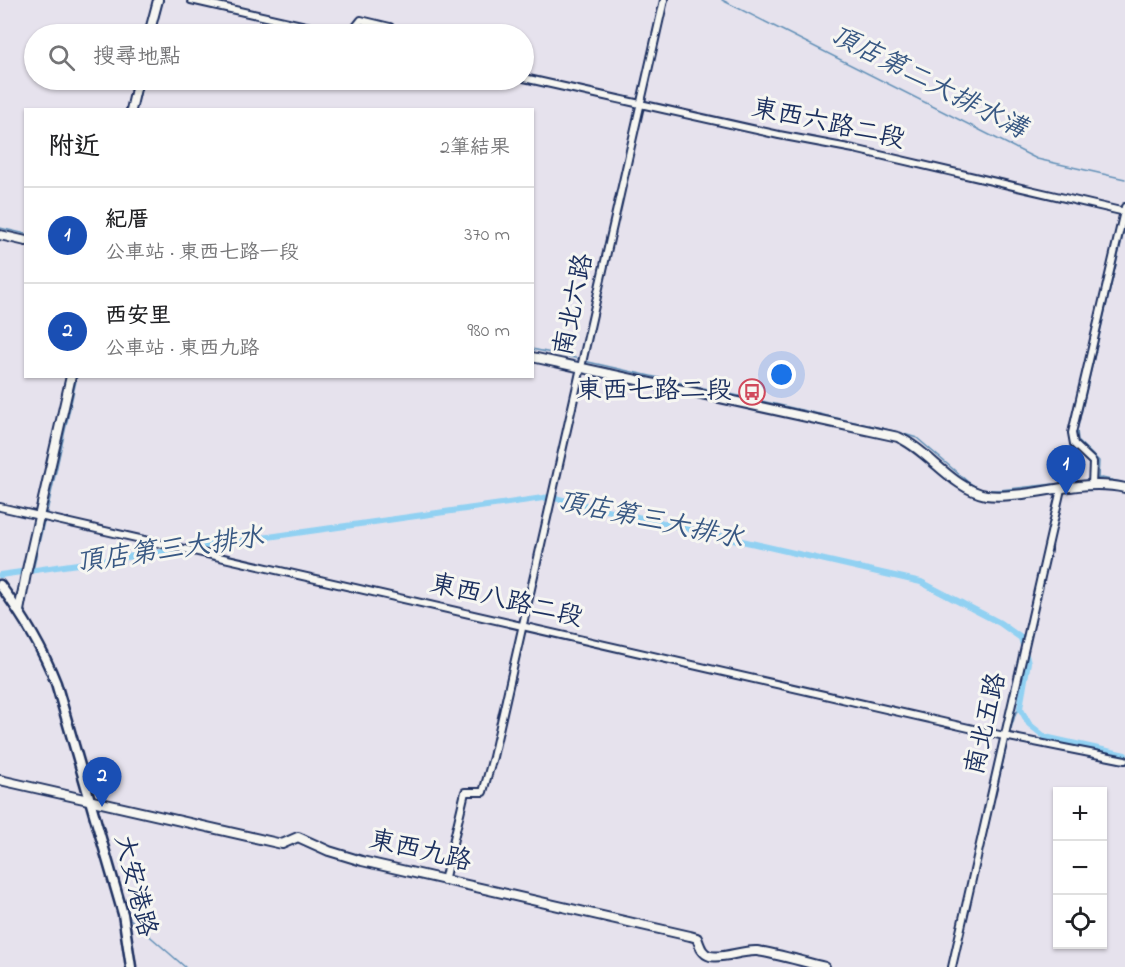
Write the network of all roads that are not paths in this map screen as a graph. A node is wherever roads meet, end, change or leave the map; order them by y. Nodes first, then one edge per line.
1 (158, 0) edge
2 (191, 0) edge
3 (664, 0) edge
4 (152, 24) edge
5 (297, 24) edge
6 (358, 24) edge
7 (378, 24) edge
8 (534, 80) edge
9 (136, 90) edge
10 (641, 104) junction
11 (131, 108) edge
12 (1125, 210) edge
13 (0, 235) edge
14 (24, 241) edge
15 (534, 357) edge
16 (582, 368) junction
17 (71, 378) edge
18 (1092, 485) junction
19 (1125, 488) edge
20 (1061, 489) junction
21 (0, 507) edge
22 (40, 516) junction
23 (0, 585) edge
24 (19, 611) junction
25 (522, 626) junction
26 (1004, 736) junction
27 (1125, 760) edge
28 (0, 780) edge
29 (89, 799) junction
30 (444, 880) junction
31 (131, 967) edge
32 (825, 967) edge
33 (952, 967) edge

1 - 4 street
2 - 5 street
3 - 10 street, 南北六路
6 - 7 street
8 - 10 street, 東西六路二段
9 - 11 street
10 - 12 street, 東西六路二段
10 - 16 street, 南北六路
12 - 18 street
13 - 14 street
15 - 16 street
16 - 20 street
16 - 25 street, 南北六路
17 - 22 street
18 - 19 street
18 - 20 street
20 - 26 street, 南北五路
21 - 22 street, 東西八路二段
22 - 24 street
22 - 25 street, 東西八路二段
23 - 24 main road, 大安港路
24 - 29 main road, 大安港路
25 - 26 street, 東西八路二段
25 - 30 street, 南北六路
26 - 27 street, 東西八路二段
26 - 33 street, 南北五路
28 - 29 street, 東西九路
29 - 30 street, 東西九路
29 - 31 main road, 大安港路
30 - 32 street, 東西九路

